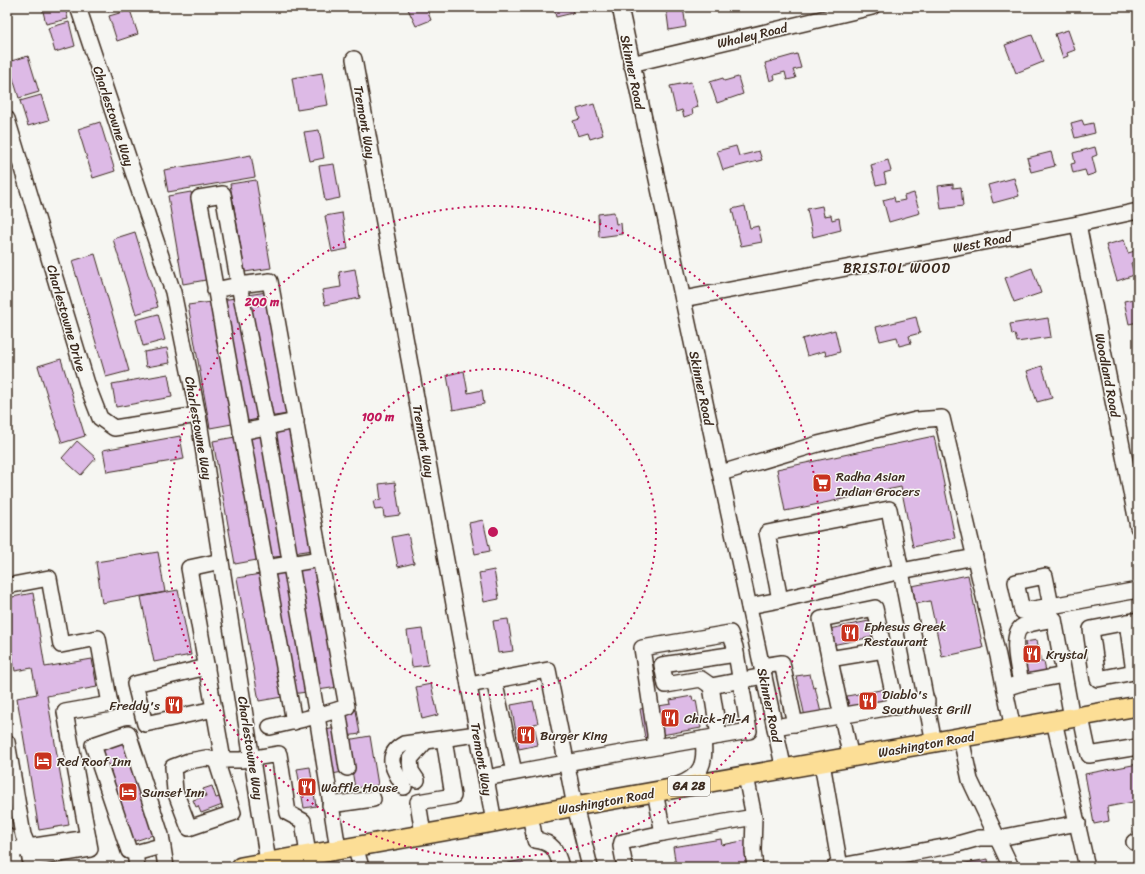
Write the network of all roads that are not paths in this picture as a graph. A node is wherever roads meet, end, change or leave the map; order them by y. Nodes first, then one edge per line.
1 (78, 7) edge
2 (620, 7) edge
3 (872, 7) edge
4 (354, 59) dead end
5 (631, 64) junction
6 (7, 119) edge
7 (1138, 211) edge
8 (1078, 224) junction
9 (239, 286) junction
10 (215, 290) junction
11 (683, 299) junction
12 (198, 415) junction
13 (296, 421) junction
14 (267, 427) junction
15 (241, 432) junction
16 (720, 473) junction
17 (1138, 527) edge
18 (975, 557) junction
19 (320, 559) junction
20 (221, 561) junction
21 (291, 564) junction
22 (266, 568) junction
23 (901, 571) junction
24 (7, 586) edge
25 (1138, 590) edge
26 (780, 600) junction
27 (749, 606) junction
28 (1051, 606) dead end
29 (1131, 623) edge
30 (735, 650) junction
31 (884, 650) junction
32 (829, 660) junction
33 (202, 668) junction
34 (763, 671) junction
35 (1064, 675) junction
36 (494, 680) junction
37 (741, 681) junction
38 (1021, 683) junction
39 (469, 686) junction
40 (711, 686) junction
41 (1005, 688) junction
42 (926, 701) junction
43 (896, 706) junction
44 (1138, 706) edge
45 (214, 709) junction
46 (338, 710) junction
47 (317, 716) junction
48 (841, 716) junction
49 (1069, 719) junction
50 (294, 722) junction
51 (795, 724) junction
52 (270, 727) dead end
53 (775, 727) junction
54 (1013, 729) junction
55 (478, 734) junction
56 (719, 736) junction
57 (961, 738) junction
58 (444, 739) junction
59 (703, 739) junction
60 (7, 742) edge
61 (934, 743) junction
62 (655, 747) junction
63 (1138, 747) edge
64 (252, 758) junction
65 (851, 758) junction
66 (219, 760) junction
67 (566, 762) junction
68 (822, 763) junction
69 (347, 768) dead end
70 (784, 770) junction
71 (514, 772) junction
72 (746, 776) junction
73 (486, 778) junction
74 (413, 789) junction
75 (657, 792) junction
76 (373, 799) dead end
77 (330, 806) junction
78 (575, 806) junction
79 (530, 815) junction
80 (754, 817) junction
81 (494, 822) junction
82 (1078, 823) junction
83 (663, 833) junction
84 (423, 834) junction
85 (7, 836) edge
86 (999, 838) junction
87 (161, 846) junction
88 (28, 847) junction
89 (347, 848) junction
90 (11, 851) junction
91 (308, 855) junction
92 (136, 860) edge
93 (275, 863) edge
94 (246, 866) edge
95 (15, 867) edge
96 (166, 867) edge
97 (362, 867) edge
98 (561, 867) edge
99 (590, 867) edge
100 (625, 867) edge
101 (755, 867) edge
102 (838, 867) edge
103 (1011, 867) edge
104 (1087, 867) edge

1 - 12 street, Charlestowne Way
2 - 5 street, Skinner Road
3 - 5 street, Whaley Road
4 - 39 street, Tremont Way
5 - 11 street, Skinner Road
6 - 12 street, Charlestowne Drive
7 - 8 street, West Road
8 - 11 street, West Road
8 - 17 street, Woodland Road
9 - 10 street
9 - 10 street
9 - 13 street
9 - 14 street
10 - 15 street
11 - 16 street, Skinner Road
12 - 20 street, Charlestowne Way
13 - 14 street
13 - 19 street
14 - 15 street
14 - 21 street
15 - 22 street
16 - 18 street
16 - 27 street, Skinner Road
18 - 23 street
18 - 41 street
19 - 21 street
19 - 46 street
20 - 33 street
20 - 64 street, Charlestowne Way
21 - 22 street
21 - 47 street
22 - 50 street
23 - 26 street
23 - 26 street
23 - 42 street
24 - 88 street
25 - 28 street
26 - 27 street
27 - 34 street, Skinner Road
29 - 29 street
30 - 37 street
30 - 40 street
30 - 62 street
31 - 32 street
31 - 32 street
31 - 43 street
32 - 48 street
33 - 45 street
33 - 45 street
34 - 37 street
34 - 51 street
34 - 53 street, Skinner Road
35 - 38 street
35 - 38 street
35 - 49 street
36 - 39 street
36 - 67 street
36 - 71 street
37 - 40 street
37 - 56 street
38 - 41 street
39 - 55 street, Tremont Way
40 - 56 street
41 - 54 street
42 - 43 street
42 - 61 street
43 - 48 street
44 - 49 main road, Washington Road / GA 28
45 - 66 street
46 - 47 street
46 - 69 street
47 - 50 street
47 - 77 street
48 - 51 street
48 - 65 street
49 - 54 main road, Washington Road / GA 28
49 - 63 street
49 - 82 street
50 - 52 street
51 - 53 street
53 - 70 street, Skinner Road
54 - 57 main road, Washington Road / GA 28
55 - 58 street
55 - 73 street, Tremont Way
56 - 59 street
57 - 61 main road, Washington Road / GA 28
57 - 86 street
58 - 74 street
58 - 74 street
59 - 62 street
59 - 75 street
60 - 88 street
61 - 65 main road, Washington Road / GA 28
62 - 67 street
64 - 66 street
64 - 91 street
64 - 93 street, Charlestowne Way
65 - 68 main road, Washington Road / GA 28
66 - 66 street
67 - 71 street
67 - 78 street
68 - 70 main road, Washington Road / GA 28
68 - 102 street
70 - 72 main road, Washington Road / GA 28
71 - 73 street
72 - 75 main road, Washington Road / GA 28
72 - 80 street
73 - 81 street, Tremont Way
74 - 84 street
75 - 78 main road, Washington Road / GA 28
75 - 83 street
76 - 77 street
77 - 89 street
78 - 79 main road, Washington Road / GA 28
78 - 99 street
79 - 81 main road, Washington Road / GA 28
79 - 98 street
80 - 83 street
80 - 101 street
81 - 84 main road, Washington Road / GA 28
82 - 86 street
82 - 104 street
83 - 100 street
84 - 89 main road, Washington Road / GA 28
85 - 90 street
86 - 102 street
86 - 103 street
87 - 92 street
87 - 92 street
87 - 96 street
88 - 90 street
89 - 91 main road, Washington Road / GA 28
89 - 97 street
90 - 95 street
91 - 93 main road, Washington Road / GA 28
93 - 94 main road, Washington Road / GA 28

